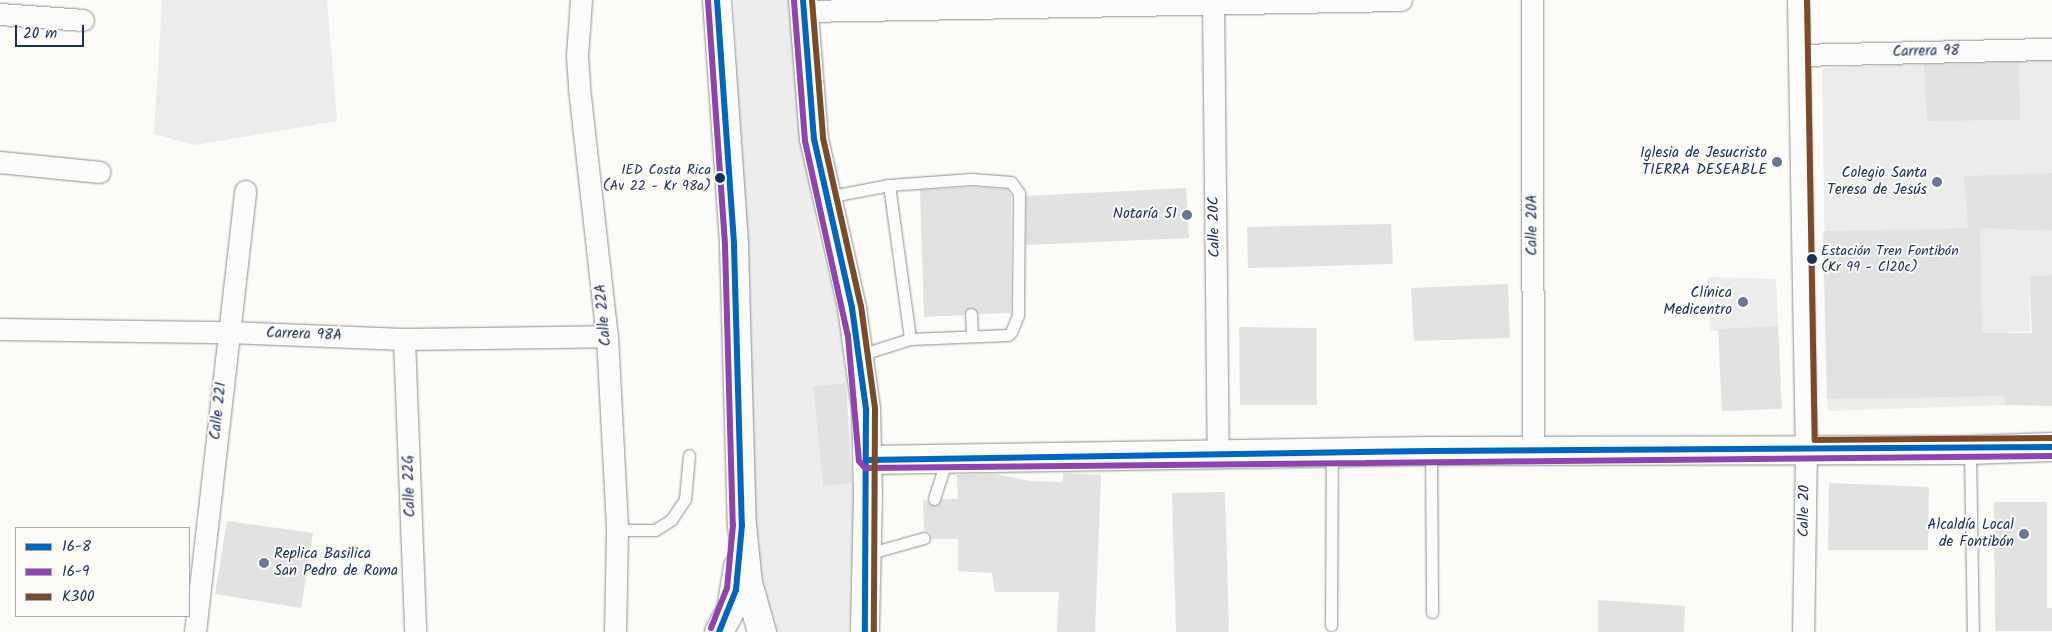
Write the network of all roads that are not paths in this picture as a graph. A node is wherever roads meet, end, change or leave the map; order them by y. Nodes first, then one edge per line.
1 (581, 0) edge
2 (717, 0) edge
3 (1402, 0) edge
4 (1532, 0) edge
5 (1798, 0) edge
6 (1213, 2) edge
7 (996, 4) edge
8 (804, 6) edge
9 (0, 14) edge
10 (83, 20) dead end
11 (2052, 50) edge
12 (1800, 55) junction
13 (0, 162) edge
14 (100, 172) dead end
15 (889, 185) junction
16 (245, 191) dead end
17 (826, 197) junction
18 (971, 314) dead end
19 (0, 329) edge
20 (228, 332) junction
21 (607, 336) junction
22 (972, 336) junction
23 (404, 339) junction
24 (910, 339) junction
25 (860, 355) junction
26 (2052, 447) edge
27 (1533, 450) junction
28 (1806, 450) junction
29 (1970, 450) junction
30 (1431, 451) junction
31 (1332, 453) junction
32 (1218, 454) junction
33 (688, 455) dead end
34 (947, 458) junction
35 (868, 460) junction
36 (934, 499) dead end
37 (742, 525) junction
38 (617, 530) junction
39 (924, 538) dead end
40 (867, 554) junction
41 (1432, 612) dead end
42 (1331, 625) dead end
43 (195, 632) edge
44 (415, 632) edge
45 (615, 632) edge
46 (719, 632) edge
47 (762, 632) edge
48 (865, 632) edge
49 (1803, 632) edge
50 (1973, 632) edge

1 - 21 street, Calle 22A
2 - 37 main road
3 - 6 street
4 - 27 street, Calle 20A
5 - 12 street, Calle 20
6 - 7 street
6 - 32 street, Calle 20C
7 - 8 street
8 - 17 main road
9 - 10 street
11 - 12 street, Carrera 98
12 - 28 street, Calle 20
13 - 14 street
15 - 17 lane
15 - 22 lane
15 - 24 lane
16 - 20 street, Calle 22I
17 - 25 main road
18 - 22 lane
19 - 20 street, Carrera 98A
20 - 23 street, Carrera 98A
20 - 43 street, Calle 22I
21 - 23 street, Carrera 98A
21 - 38 street, Calle 22A
22 - 24 lane
23 - 44 street, Calle 22G
24 - 25 lane
25 - 35 main road
26 - 29 main road
27 - 28 main road
27 - 30 main road
28 - 29 main road
28 - 49 street, Calle 20
29 - 50 lane
30 - 31 main road
30 - 41 lane
31 - 32 main road
31 - 42 lane
32 - 34 main road
33 - 38 lane
34 - 35 main road
34 - 36 lane
35 - 40 main road
37 - 46 main road
37 - 47 main road
38 - 45 street, Calle 22A
39 - 40 lane
40 - 48 main road

